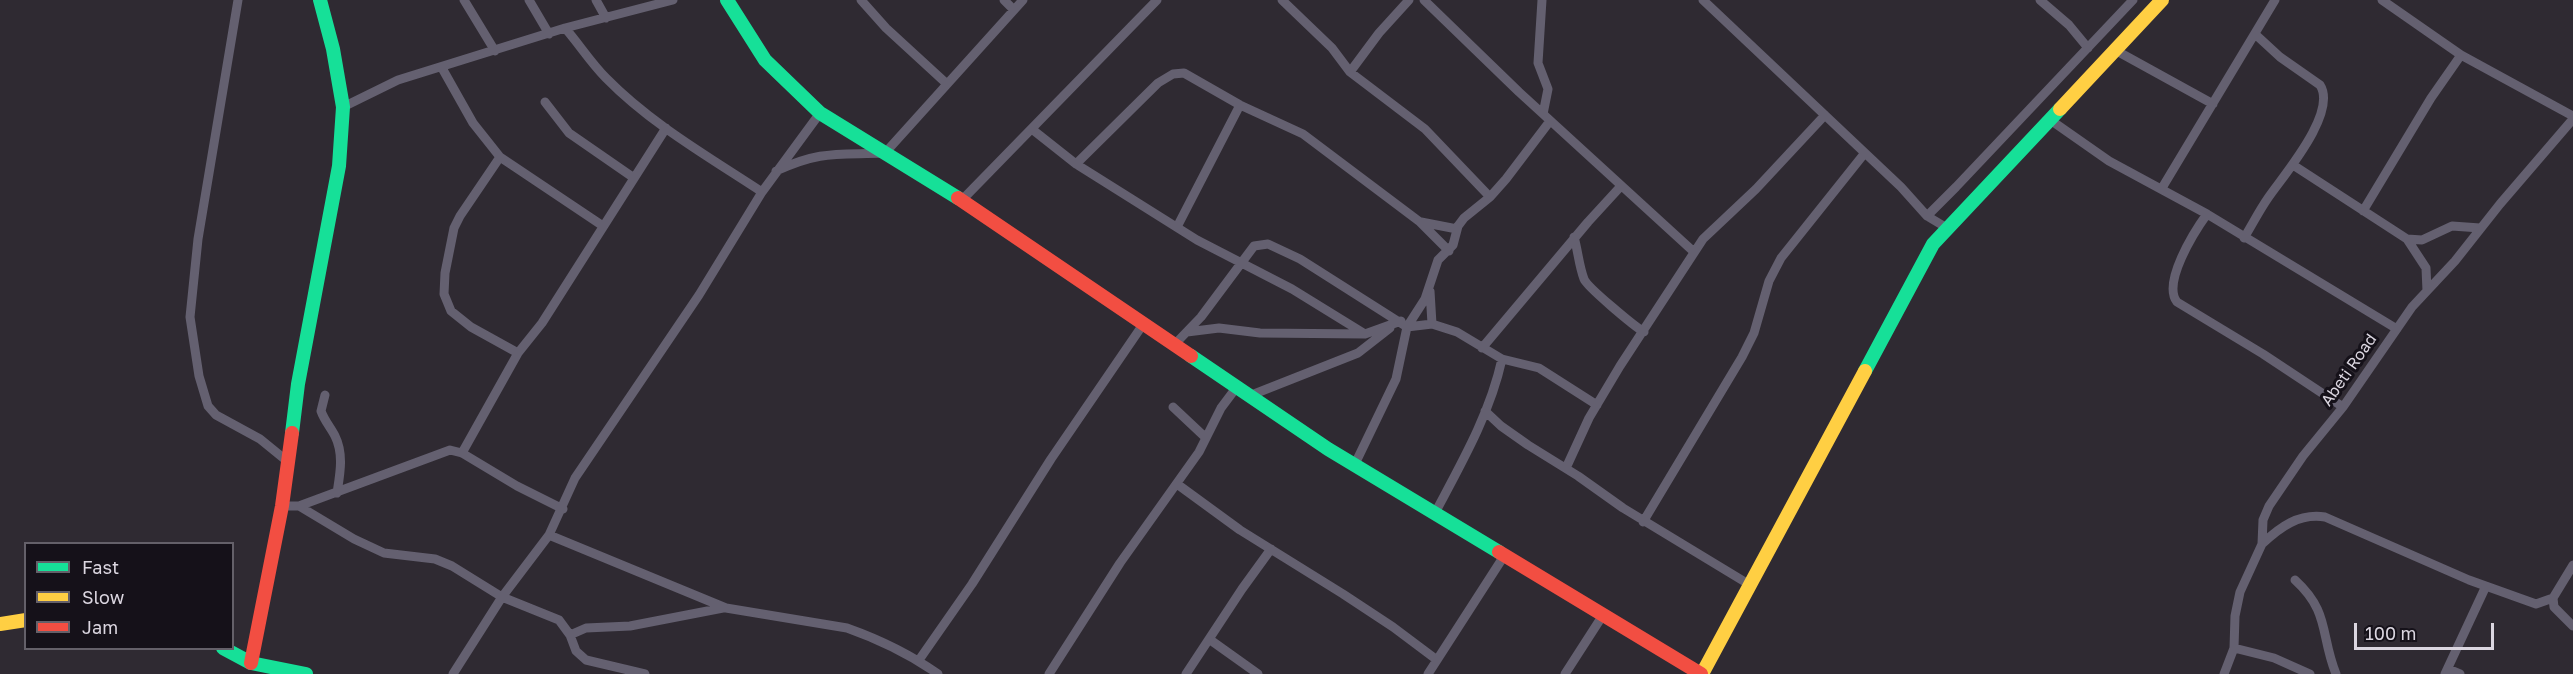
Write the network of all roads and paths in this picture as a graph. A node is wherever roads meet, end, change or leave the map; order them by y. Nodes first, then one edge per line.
1 (238, 0) edge
2 (320, 0) edge
3 (464, 0) edge
4 (529, 0) edge
5 (596, 0) edge
6 (673, 0) edge
7 (727, 0) edge
8 (861, 0) edge
9 (1004, 0) edge
10 (1023, 0) edge
11 (1158, 0) edge
12 (1282, 0) edge
13 (1409, 0) edge
14 (1424, 0) edge
15 (1542, 0) edge
16 (1703, 0) edge
17 (2040, 0) edge
18 (2133, 0) edge
19 (2162, 0) edge
20 (2275, 0) edge
21 (2382, 0) edge
22 (1014, 10) junction
23 (606, 18) junction
24 (565, 28) junction
25 (549, 34) junction
26 (2254, 34) junction
27 (2088, 48) junction
28 (2115, 50) junction
29 (495, 51) junction
30 (2461, 55) junction
31 (441, 68) junction
32 (1350, 72) junction
33 (947, 84) junction
34 (545, 102) dead end
35 (2213, 104) junction
36 (1240, 105) junction
37 (343, 107) junction
38 (820, 113) junction
39 (1825, 115) junction
40 (1547, 118) junction
41 (2573, 118) edge
42 (2049, 119) junction
43 (666, 128) junction
44 (1033, 130) junction
45 (885, 153) junction
46 (1864, 153) junction
47 (500, 157) junction
48 (1076, 164) junction
49 (2293, 165) junction
50 (775, 172) junction
51 (634, 178) junction
52 (1621, 186) junction
53 (2162, 188) junction
54 (762, 192) junction
55 (1490, 197) junction
56 (962, 200) junction
57 (2363, 211) junction
58 (2207, 214) junction
59 (1927, 216) junction
60 (1420, 222) junction
61 (603, 226) junction
62 (1177, 227) junction
63 (1947, 228) junction
64 (2480, 228) junction
65 (1457, 229) junction
66 (1574, 237) junction
67 (2244, 238) junction
68 (2407, 239) junction
69 (1449, 251) junction
70 (1694, 252) junction
71 (1239, 263) junction
72 (1429, 288) junction
73 (2427, 291) junction
74 (1144, 323) junction
75 (1400, 324) junction
76 (1432, 324) junction
77 (2397, 328) junction
78 (1187, 332) junction
79 (1644, 332) junction
80 (1365, 334) junction
81 (1175, 344) junction
82 (1482, 348) junction
83 (519, 353) junction
84 (1502, 359) junction
85 (1236, 388) junction
86 (325, 395) dead end
87 (1249, 396) junction
88 (1597, 405) junction
89 (1173, 407) dead end
90 (2343, 407) junction
91 (1485, 411) junction
92 (1206, 438) junction
93 (462, 453) junction
94 (287, 461) junction
95 (1354, 465) junction
96 (1566, 468) junction
97 (1177, 484) junction
98 (337, 493) junction
99 (282, 506) junction
100 (299, 506) junction
101 (563, 509) junction
102 (1435, 513) junction
103 (1643, 522) junction
104 (549, 535) junction
105 (2262, 544) junction
106 (1271, 549) junction
107 (1504, 556) junction
108 (2573, 565) edge
109 (2295, 580) dead end
110 (1750, 585) junction
111 (2486, 586) junction
112 (502, 597) junction
113 (2553, 598) junction
114 (726, 608) junction
115 (1603, 615) junction
116 (24, 620) edge
117 (0, 624) edge
118 (2573, 626) edge
119 (570, 635) junction
120 (1209, 639) junction
121 (2235, 648) junction
122 (228, 650) edge
123 (919, 660) junction
124 (1437, 660) junction
125 (251, 663) junction
126 (2447, 671) edge
127 (306, 674) edge
128 (453, 674) edge
129 (645, 674) edge
130 (938, 674) edge
131 (1049, 674) edge
132 (1186, 674) edge
133 (1258, 674) edge
134 (1428, 674) edge
135 (1565, 674) edge
136 (1702, 674) edge
137 (2224, 674) edge
138 (2310, 674) edge
139 (2336, 674) edge
140 (2460, 674) edge

1 - 94 street
2 - 37 main road
3 - 29 street
4 - 25 street
5 - 23 street
6 - 23 street
7 - 38 main road
8 - 33 street
9 - 22 street
10 - 22 street
11 - 44 street
12 - 32 street
13 - 32 street
14 - 40 street
15 - 40 street
16 - 39 street
17 - 27 street
18 - 27 street
19 - 28 main road
20 - 26 street
21 - 30 street
22 - 33 street
23 - 24 street
24 - 25 street
24 - 43 street
25 - 29 street
26 - 35 street
26 - 49 street
27 - 59 street
28 - 35 street
28 - 42 main road
29 - 31 street
30 - 41 street
30 - 57 street
31 - 37 street
31 - 47 street
32 - 55 street
33 - 45 street
34 - 51 street
35 - 53 street
36 - 48 street
36 - 60 street
36 - 62 street
37 - 94 main road
38 - 45 main road
38 - 50 street
39 - 46 street
39 - 70 street
40 - 52 street
40 - 55 street
41 - 64 street, Abeti Road
42 - 53 street
42 - 63 main road
43 - 51 street
43 - 54 street
44 - 48 street
44 - 56 street
45 - 50 street
45 - 56 main road
46 - 59 street
46 - 103 street
47 - 61 street
47 - 83 street
48 - 62 street
49 - 57 street
49 - 67 street
50 - 54 street
51 - 61 street
52 - 66 street
52 - 70 street
53 - 58 street
54 - 101 street
55 - 65 street
56 - 74 main road
57 - 68 street
58 - 67 street
58 - 90 street
59 - 63 street
60 - 65 street
60 - 69 street
61 - 83 street
62 - 71 street
63 - 110 main road
64 - 68 street
64 - 73 street, Abeti Road
65 - 69 street
66 - 79 street
66 - 82 street
67 - 77 street
68 - 73 street
69 - 72 street
70 - 79 street
71 - 75 street
71 - 78 street
71 - 80 street
72 - 75 street
72 - 76 street
73 - 77 street, Abeti Road
74 - 81 main road
74 - 123 street
75 - 76 street
75 - 80 street
75 - 87 street
75 - 95 street
76 - 82 street
77 - 90 street, Abeti Road
78 - 80 street
78 - 81 street
79 - 88 street
81 - 85 main road
82 - 84 street
83 - 93 street
84 - 88 street
84 - 91 street
85 - 87 main road
85 - 92 street
86 - 98 street
87 - 95 main road
88 - 96 street
89 - 92 street
90 - 105 street, Abeti Road
91 - 96 street
91 - 102 street
92 - 97 street
93 - 98 street
93 - 101 street
94 - 99 main road
95 - 102 main road
96 - 103 street
97 - 106 street
97 - 131 street
98 - 100 street
99 - 100 street
99 - 125 main road
100 - 112 street
101 - 104 street
102 - 107 main road
103 - 110 street
104 - 112 street
104 - 114 street
105 - 111 street
105 - 121 street, Abeti Road
106 - 120 street
106 - 124 street
107 - 115 main road
107 - 124 street
108 - 113 street
109 - 139 street
110 - 136 main road
111 - 113 street
111 - 126 street
112 - 119 street
112 - 128 street
113 - 118 street
114 - 119 street
114 - 123 street
115 - 135 street
115 - 136 main road
116 - 117 main road
119 - 129 street
120 - 132 street
120 - 133 street
121 - 137 street, Abeti Road
121 - 138 street
122 - 125 main road
123 - 130 street
124 - 134 street
125 - 127 main road
126 - 140 street

